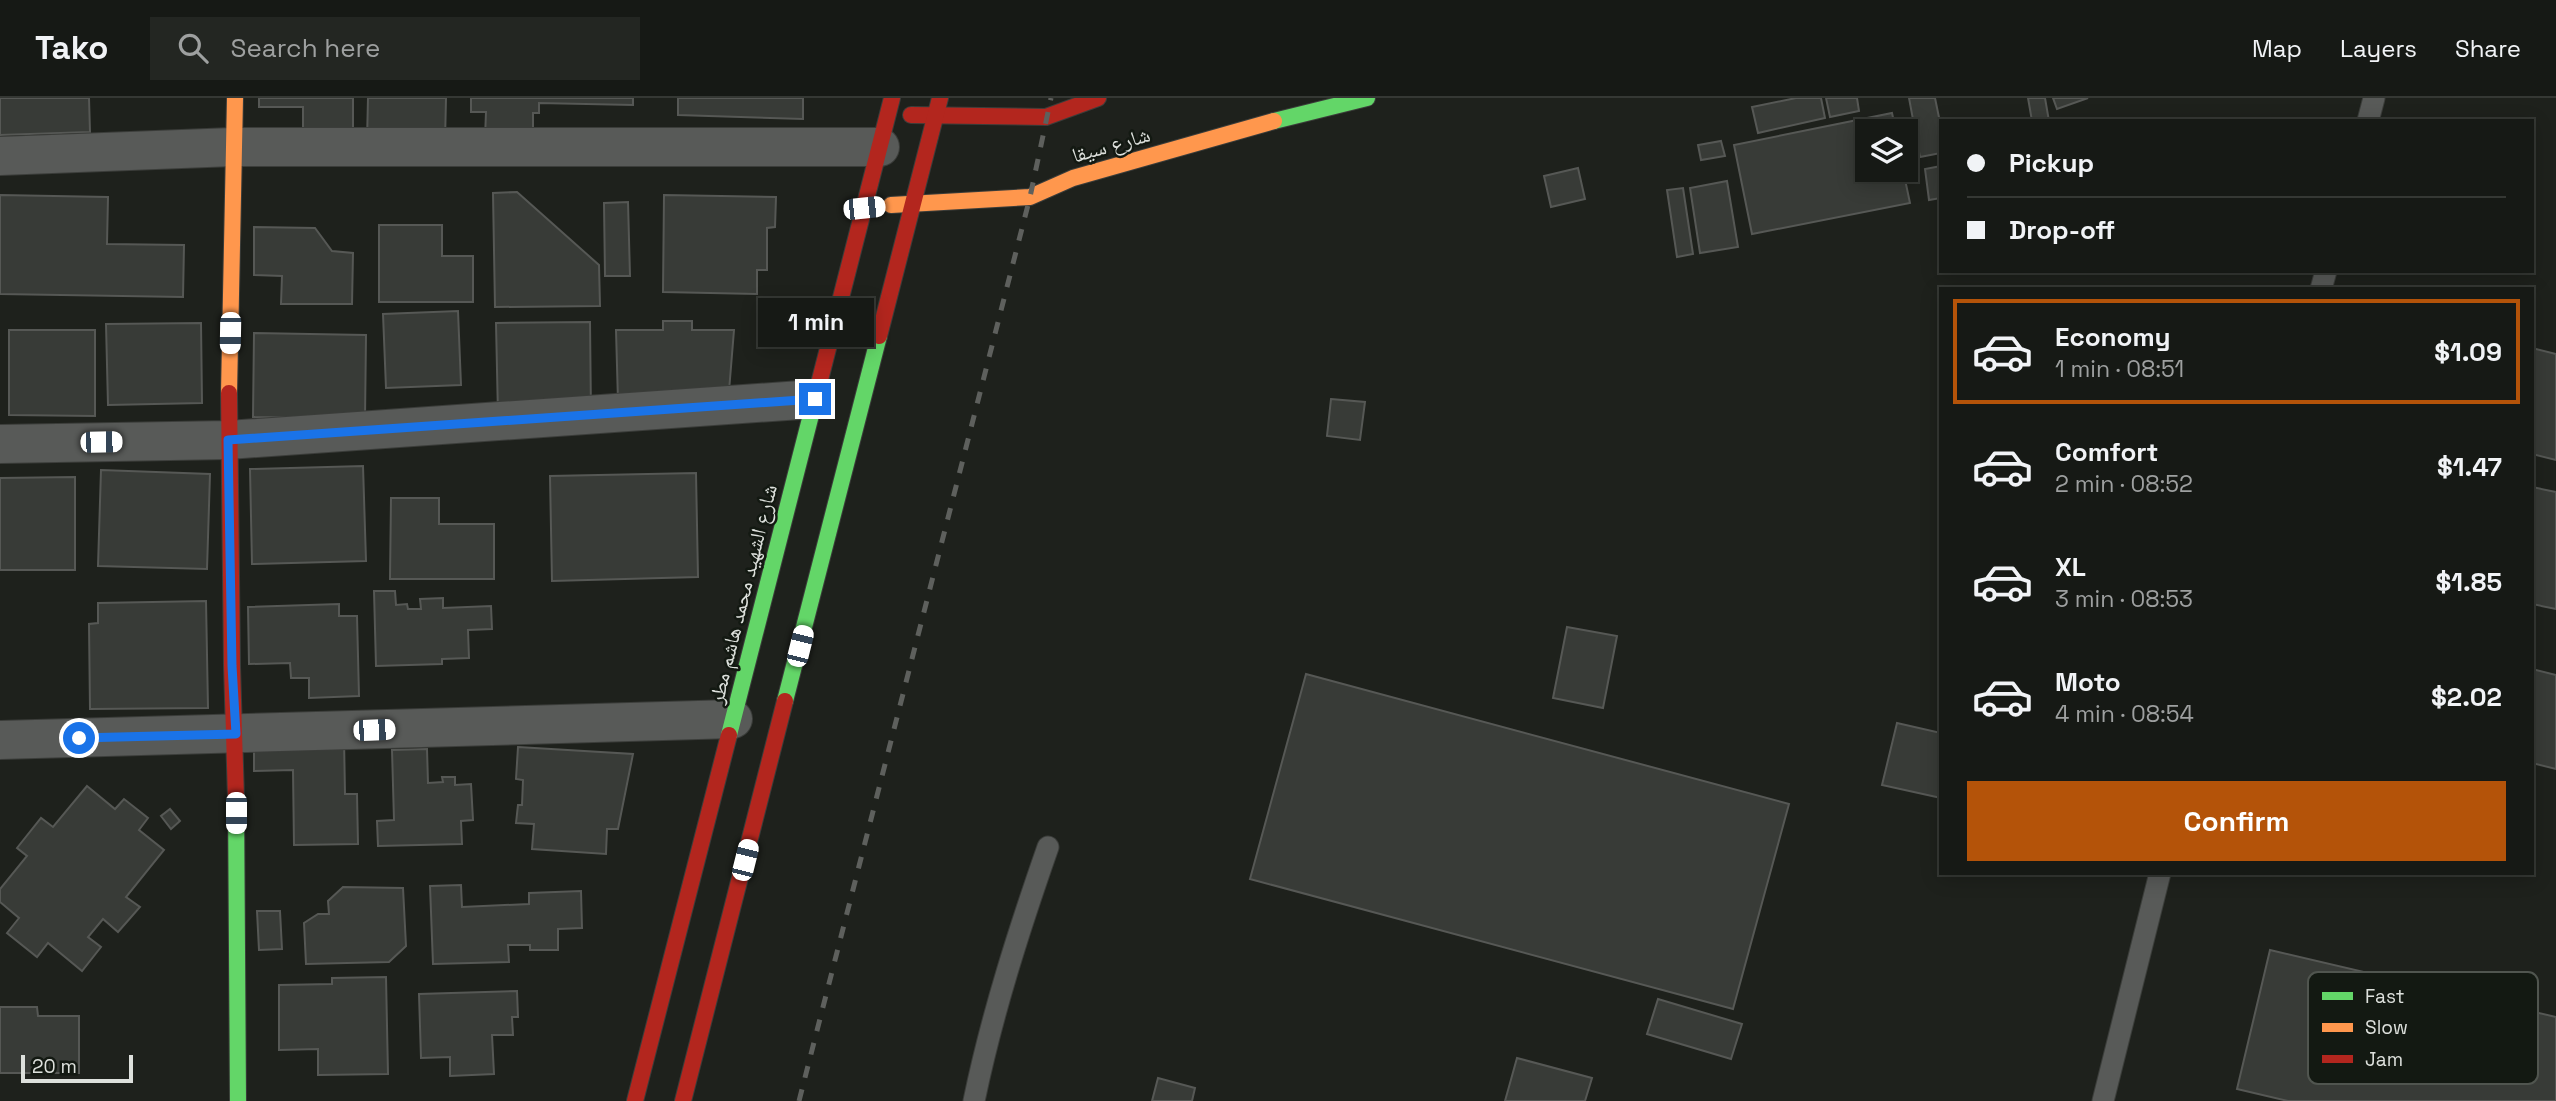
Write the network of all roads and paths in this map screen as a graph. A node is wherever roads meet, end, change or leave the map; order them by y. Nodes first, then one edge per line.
1 (235, 98) edge
2 (892, 98) edge
3 (940, 98) edge
4 (1098, 98) edge
5 (1367, 98) edge
6 (2374, 98) edge
7 (936, 114) junction
8 (2369, 119) edge
9 (884, 131) junction
10 (233, 147) junction
11 (0, 156) edge
12 (914, 202) junction
13 (864, 208) junction
14 (815, 399) junction
15 (228, 440) junction
16 (0, 444) edge
17 (733, 719) junction
18 (236, 734) junction
19 (0, 740) edge
20 (1048, 846) dead end
21 (2160, 875) edge
22 (238, 1101) edge
23 (635, 1101) edge
24 (683, 1101) edge
25 (974, 1101) edge
26 (2103, 1101) edge

1 - 10 main road
2 - 9 main road, شارع الشهيد محمد هاشم مطر
3 - 7 main road
4 - 7 main road
5 - 12 main road, شارع سيقا
6 - 8 lane
7 - 9 main road
7 - 12 main road
9 - 10 street
9 - 13 main road, شارع الشهيد محمد هاشم مطر
10 - 11 street
10 - 15 main road
12 - 13 main road, شارع سيقا
12 - 24 main road
13 - 14 main road, شارع الشهيد محمد هاشم مطر
14 - 15 street
14 - 17 main road, شارع الشهيد محمد هاشم مطر
15 - 16 street
15 - 18 main road
17 - 18 street
17 - 23 main road, شارع الشهيد محمد هاشم مطر
18 - 19 street
18 - 22 main road
20 - 25 lane
21 - 26 lane

